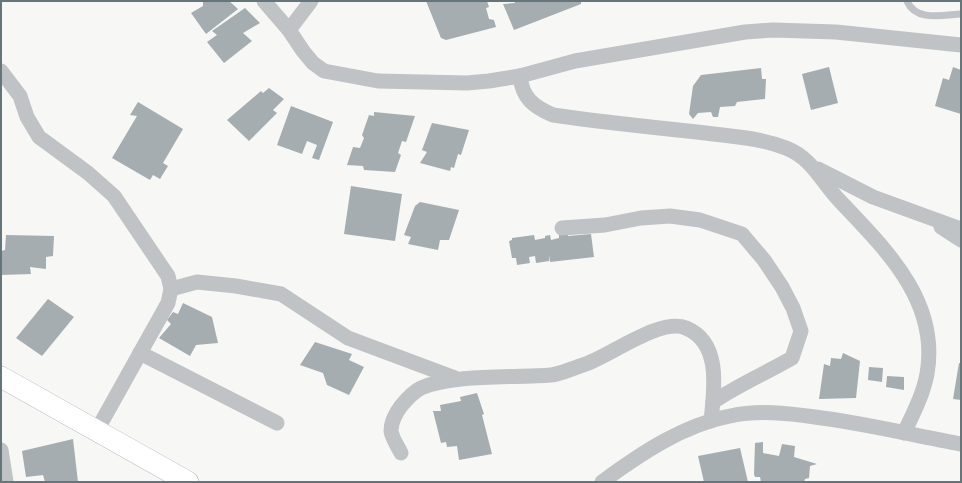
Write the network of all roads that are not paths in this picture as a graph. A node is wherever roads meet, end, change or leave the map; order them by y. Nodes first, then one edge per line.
1 (264, 1) edge
2 (311, 1) edge
3 (907, 1) edge
4 (961, 14) edge
5 (289, 30) junction
6 (961, 45) edge
7 (1, 71) edge
8 (520, 76) junction
9 (813, 166) junction
10 (925, 216) junction
11 (562, 228) dead end
12 (961, 229) edge
13 (961, 240) edge
14 (171, 289) junction
15 (140, 353) junction
16 (1, 377) edge
17 (460, 380) junction
18 (713, 402) junction
19 (711, 421) junction
20 (277, 423) dead end
21 (96, 432) junction
22 (904, 433) junction
23 (961, 444) edge
24 (1, 450) edge
25 (401, 453) dead end
26 (6, 482) edge
27 (188, 482) edge
28 (602, 482) edge

1 - 5 street
2 - 5 street
3 - 4 lane
5 - 8 street
6 - 8 street
7 - 14 street
8 - 9 street
9 - 10 street
9 - 22 street
10 - 12 street
10 - 13 street
11 - 18 street
14 - 15 street
14 - 17 street
15 - 20 street
15 - 21 street
16 - 21 street
17 - 18 street
17 - 25 street
18 - 19 street
19 - 22 street
19 - 28 street
21 - 27 street
22 - 23 street
24 - 26 street

